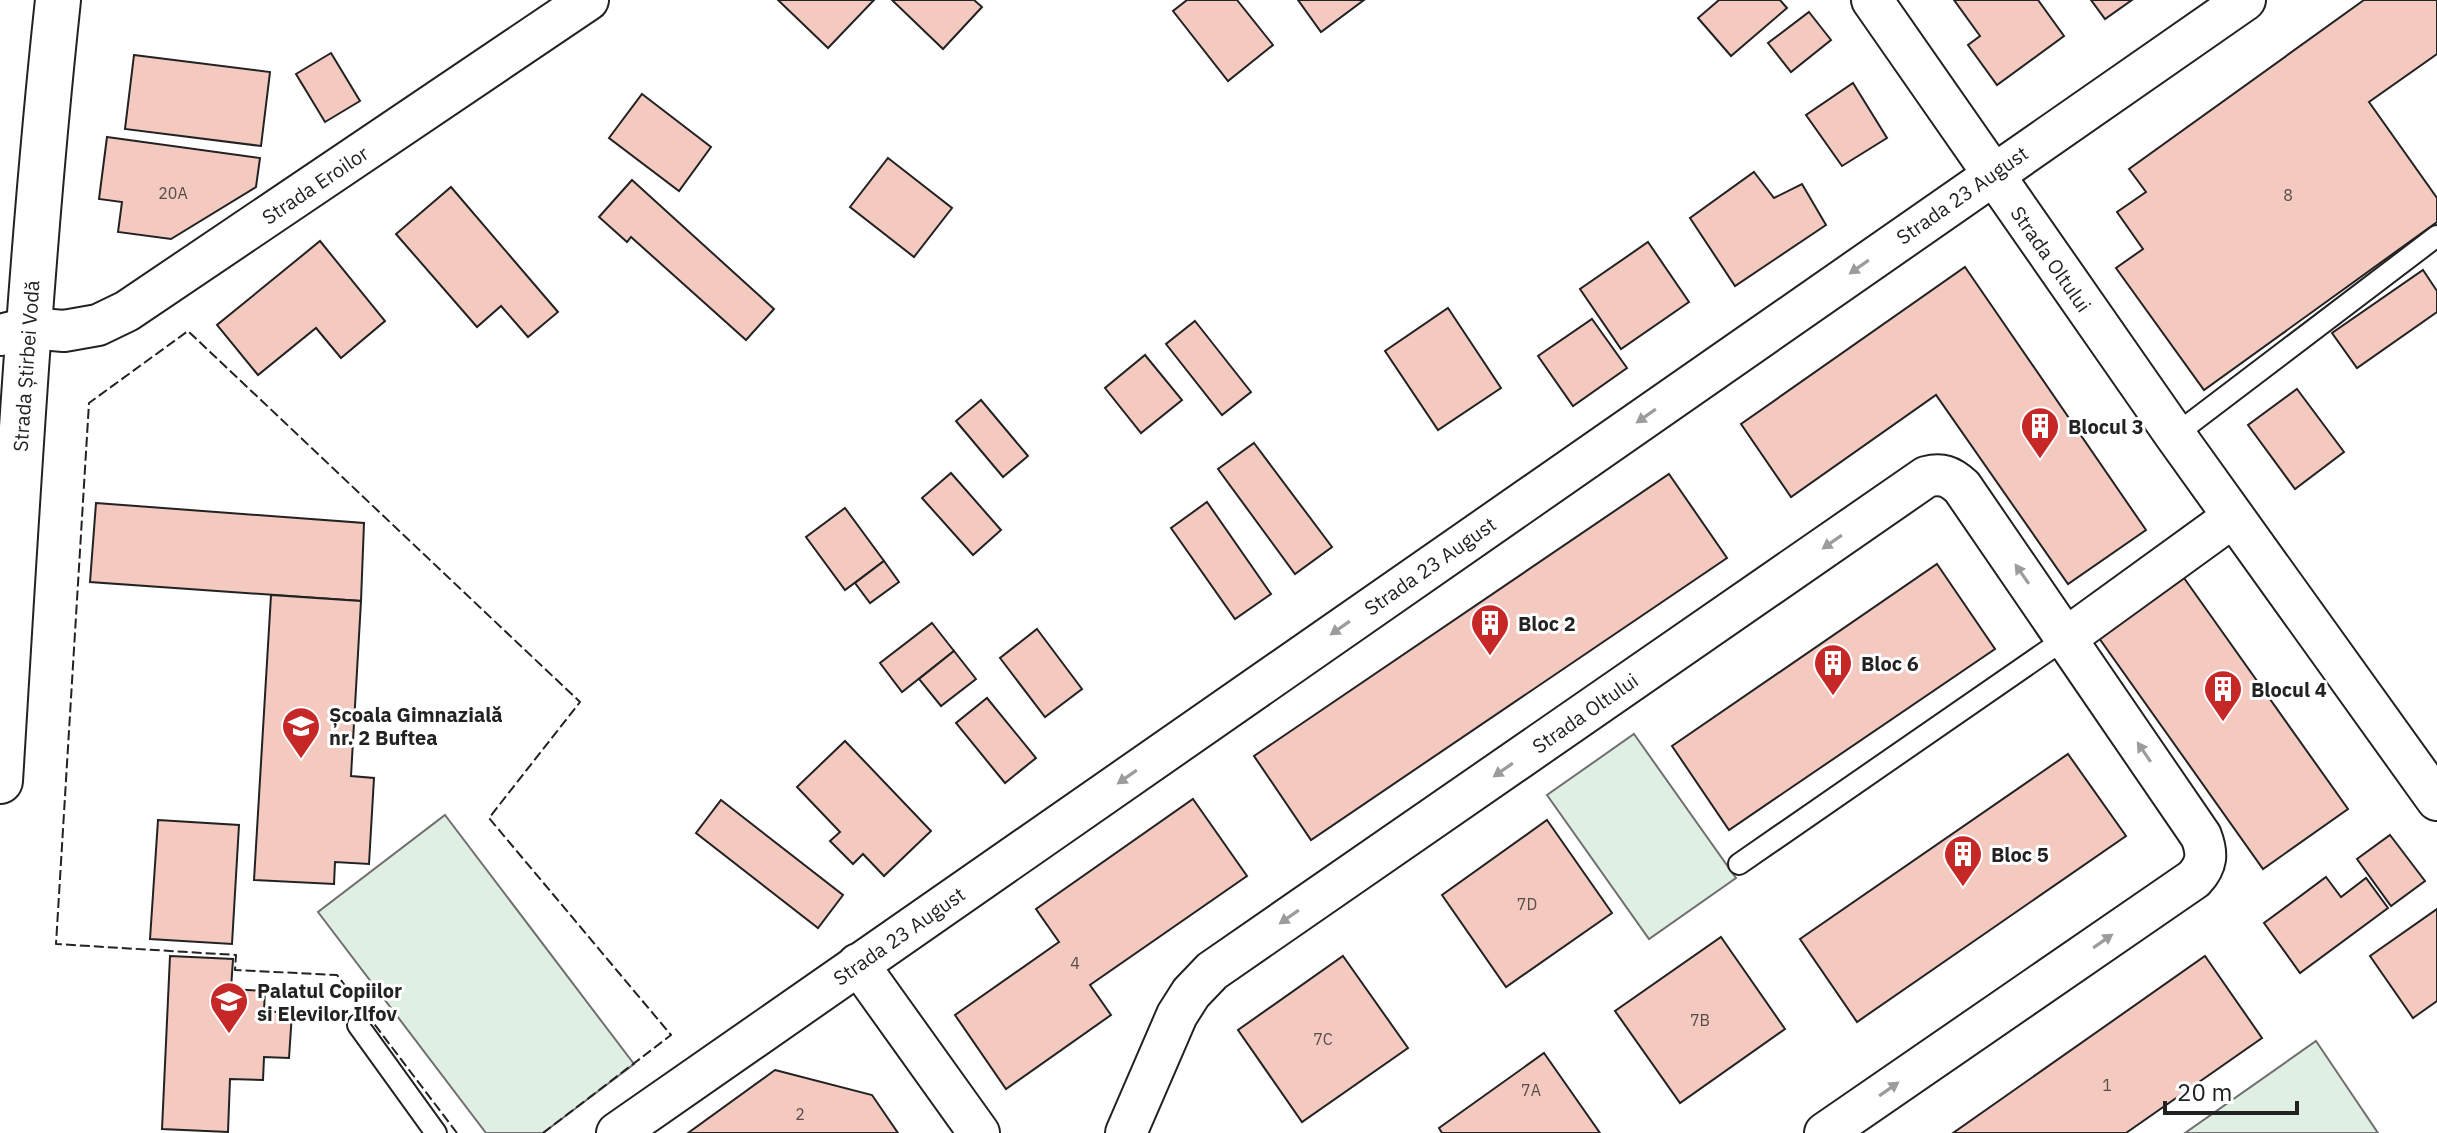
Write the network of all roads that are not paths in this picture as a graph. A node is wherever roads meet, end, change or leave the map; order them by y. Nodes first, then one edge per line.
1 (58, 0) edge
2 (588, 0) edge
3 (1872, 0) edge
4 (2245, 0) edge
5 (1992, 174) junction
6 (2437, 236) edge
7 (14, 332) edge
8 (2175, 435) junction
9 (2233, 517) junction
10 (2066, 638) junction
11 (0, 781) edge
12 (2437, 800) edge
13 (1739, 864) dead end
14 (858, 964) junction
15 (358, 1025) dead end
16 (436, 1133) edge
17 (617, 1133) edge
18 (979, 1133) edge
19 (1126, 1133) edge
20 (1825, 1133) edge

1 - 7 street, Strada Știrbei Vodă
2 - 7 street, Strada Eroilor
3 - 5 street, Strada Oltului
4 - 5 street, Strada 23 August
5 - 8 street, Strada Oltului
5 -> 14 street, Strada 23 August
6 - 8 lane
7 - 11 street, Strada Știrbei Vodă
8 - 9 street, Strada Oltului
9 - 10 street
9 - 12 street, Strada Oltului
10 - 13 lane
10 -> 19 street, Strada Oltului
20 -> 10 street, Strada Oltului
14 - 17 street, Strada 23 August
14 - 18 street
15 - 16 lane

